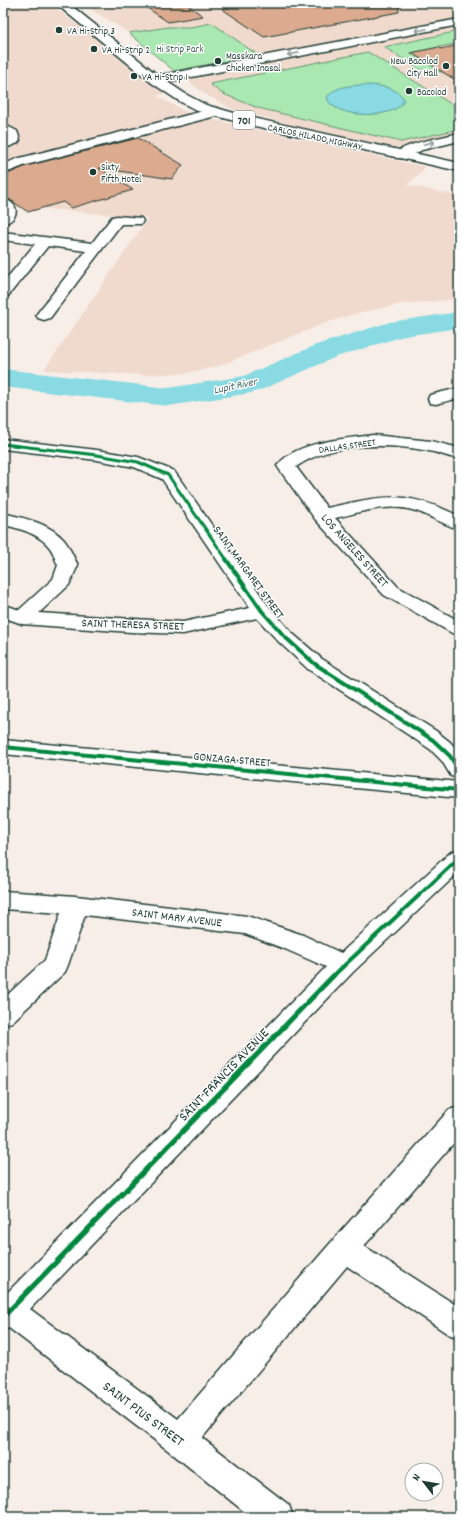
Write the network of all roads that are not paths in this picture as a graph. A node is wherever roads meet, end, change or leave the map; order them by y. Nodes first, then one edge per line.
1 (61, 3) edge
2 (459, 22) edge
3 (156, 80) junction
4 (215, 112) junction
5 (3, 128) edge
6 (459, 137) edge
7 (8, 143) edge
8 (401, 155) junction
9 (459, 167) edge
10 (3, 170) edge
11 (3, 203) edge
12 (3, 220) edge
13 (136, 222) dead end
14 (3, 236) edge
15 (45, 241) junction
16 (96, 248) junction
17 (3, 293) edge
18 (44, 315) dead end
19 (459, 393) edge
20 (436, 399) dead end
21 (3, 444) edge
22 (459, 454) edge
23 (286, 466) joint
24 (322, 515) junction
25 (3, 519) edge
26 (459, 523) edge
27 (3, 610) edge
28 (262, 611) junction
29 (22, 618) junction
30 (459, 629) edge
31 (3, 747) edge
32 (459, 771) edge
33 (459, 790) edge
34 (459, 858) edge
35 (3, 900) edge
36 (76, 904) junction
37 (344, 965) junction
38 (3, 1015) edge
39 (459, 1118) edge
40 (344, 1248) junction
41 (5, 1311) edge
42 (459, 1324) edge
43 (180, 1440) junction
44 (277, 1517) edge

1 - 3 street, CARLOS HILADO HIGHWAY / 701
2 -> 3 street
3 - 4 street, CARLOS HILADO HIGHWAY / 701
4 - 8 street, CARLOS HILADO HIGHWAY / 701
4 - 10 street
5 - 7 street
8 -> 6 street
8 - 9 street, CARLOS HILADO HIGHWAY / 701
11 - 12 street
13 - 16 street
14 - 15 street
15 - 16 street
15 - 17 street
16 - 18 street
19 - 20 street
21 - 28 street, SAINT MARGARET STREET
22 - 23 street, DALLAS STREET
23 - 24 street, LOS ANGELES STREET
24 - 26 street
24 - 30 street, LOS ANGELES STREET
25 - 29 street
27 - 29 street, SAINT THERESA STREET
28 - 29 street, SAINT THERESA STREET
28 - 32 street, SAINT MARGARET STREET
31 - 33 street, GONZAGA STREET
34 - 37 street, SAINT FRANCIS AVENUE
35 - 36 street, SAINT MARY AVENUE
36 - 37 street, SAINT MARY AVENUE
36 - 38 street
37 - 41 street, SAINT FRANCIS AVENUE
39 - 40 street
40 - 42 street
40 - 43 street
41 - 43 street, SAINT PIUS STREET
43 - 44 street, SAINT PIUS STREET

